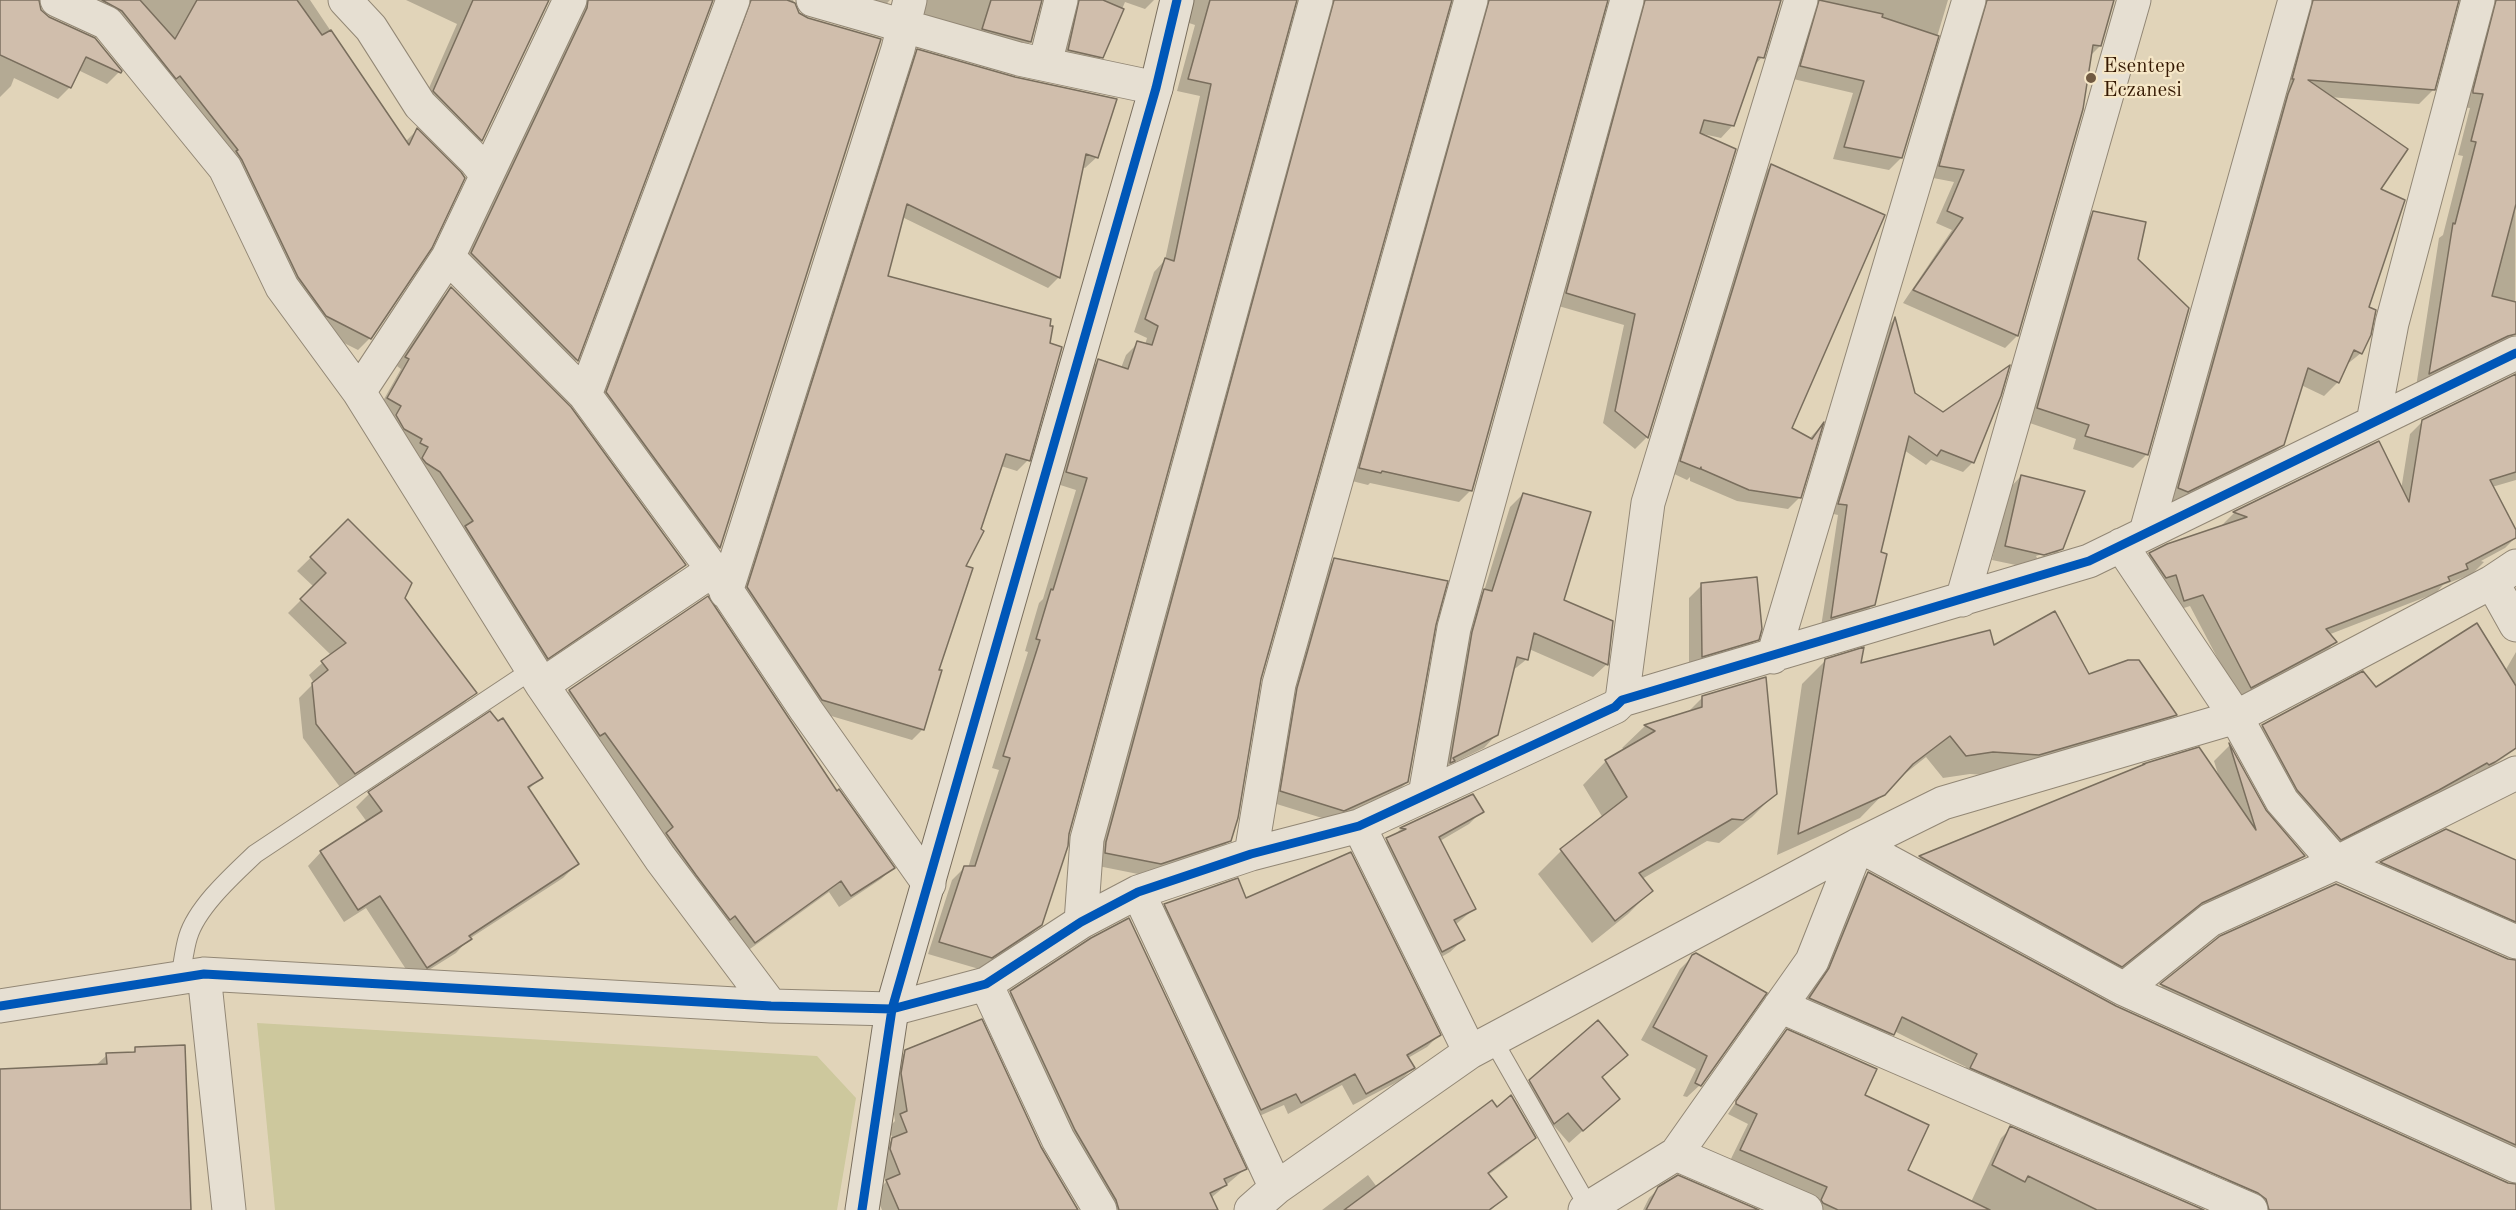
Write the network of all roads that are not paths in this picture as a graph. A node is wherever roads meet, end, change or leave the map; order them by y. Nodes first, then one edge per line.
1 (57, 0) edge
2 (345, 0) edge
3 (570, 0) edge
4 (733, 0) edge
5 (813, 0) edge
6 (1061, 0) edge
7 (1177, 0) edge
8 (1316, 0) edge
9 (1471, 0) edge
10 (1627, 0) edge
11 (1801, 0) edge
12 (1969, 0) edge
13 (2134, 0) edge
14 (2295, 0) edge
15 (2478, 0) edge
16 (907, 13) edge
17 (376, 14) edge
18 (1042, 63) junction
19 (1156, 88) junction
20 (486, 174) junction
21 (448, 257) junction
22 (2516, 353) edge
23 (359, 392) junction
24 (585, 396) junction
25 (2373, 422) junction
26 (2133, 539) junction
27 (2504, 574) edge
28 (719, 581) junction
29 (1962, 600) junction
30 (2516, 625) edge
31 (1773, 657) junction
32 (537, 677) junction
33 (1622, 700) junction
34 (2236, 717) junction
35 (2516, 773) edge
36 (1425, 795) junction
37 (1359, 826) junction
38 (1858, 845) junction
39 (1251, 854) junction
40 (2336, 863) junction
41 (929, 884) junction
42 (1138, 892) junction
43 (1081, 922) junction
44 (2516, 942) edge
45 (192, 976) junction
46 (986, 984) junction
47 (2124, 989) junction
48 (771, 1005) junction
49 (0, 1006) edge
50 (1780, 1006) junction
51 (892, 1009) junction
52 (1482, 1046) junction
53 (1676, 1154) junction
54 (2516, 1166) edge
55 (1276, 1188) junction
56 (1587, 1209) edge
57 (229, 1210) edge
58 (862, 1210) edge
59 (1100, 1210) edge
60 (1251, 1210) edge
61 (1806, 1210) edge
62 (2251, 1210) edge

1 - 23 street
2 - 17 street
3 - 20 street
4 - 24 street
5 - 16 street
6 - 18 street
7 - 19 street
8 - 43 street
9 - 39 street
10 - 36 street
11 - 33 street
12 - 31 street
13 - 29 street
14 - 26 street
15 - 25 street
16 - 18 street
16 - 28 street
17 - 20 street
18 - 19 street
19 - 41 street
20 - 21 street
21 - 23 street
21 - 24 street
22 - 25 street
23 - 32 street
24 - 28 street
25 - 26 street
26 - 29 street
26 - 34 street
27 - 30 street
27 - 34 street
28 - 32 street
28 - 41 street
29 - 31 street
31 - 33 street
32 - 45 lane
32 - 48 street
33 - 36 street
34 - 38 street
34 - 40 street
35 - 40 street
36 - 37 street
37 - 39 street
37 - 52 street
38 - 47 street
38 - 50 street
38 - 52 street
39 - 42 street
40 - 44 street
40 - 47 street
41 - 51 street
42 - 43 street
42 - 55 street
43 - 46 street
45 - 48 street
45 - 49 street
45 - 57 street
46 - 51 street
46 - 59 street
47 - 54 street
48 - 51 street
50 - 53 street
50 - 62 street
51 - 58 street
52 - 55 street
52 - 56 lane
53 - 56 street
53 - 61 street
55 - 60 street

